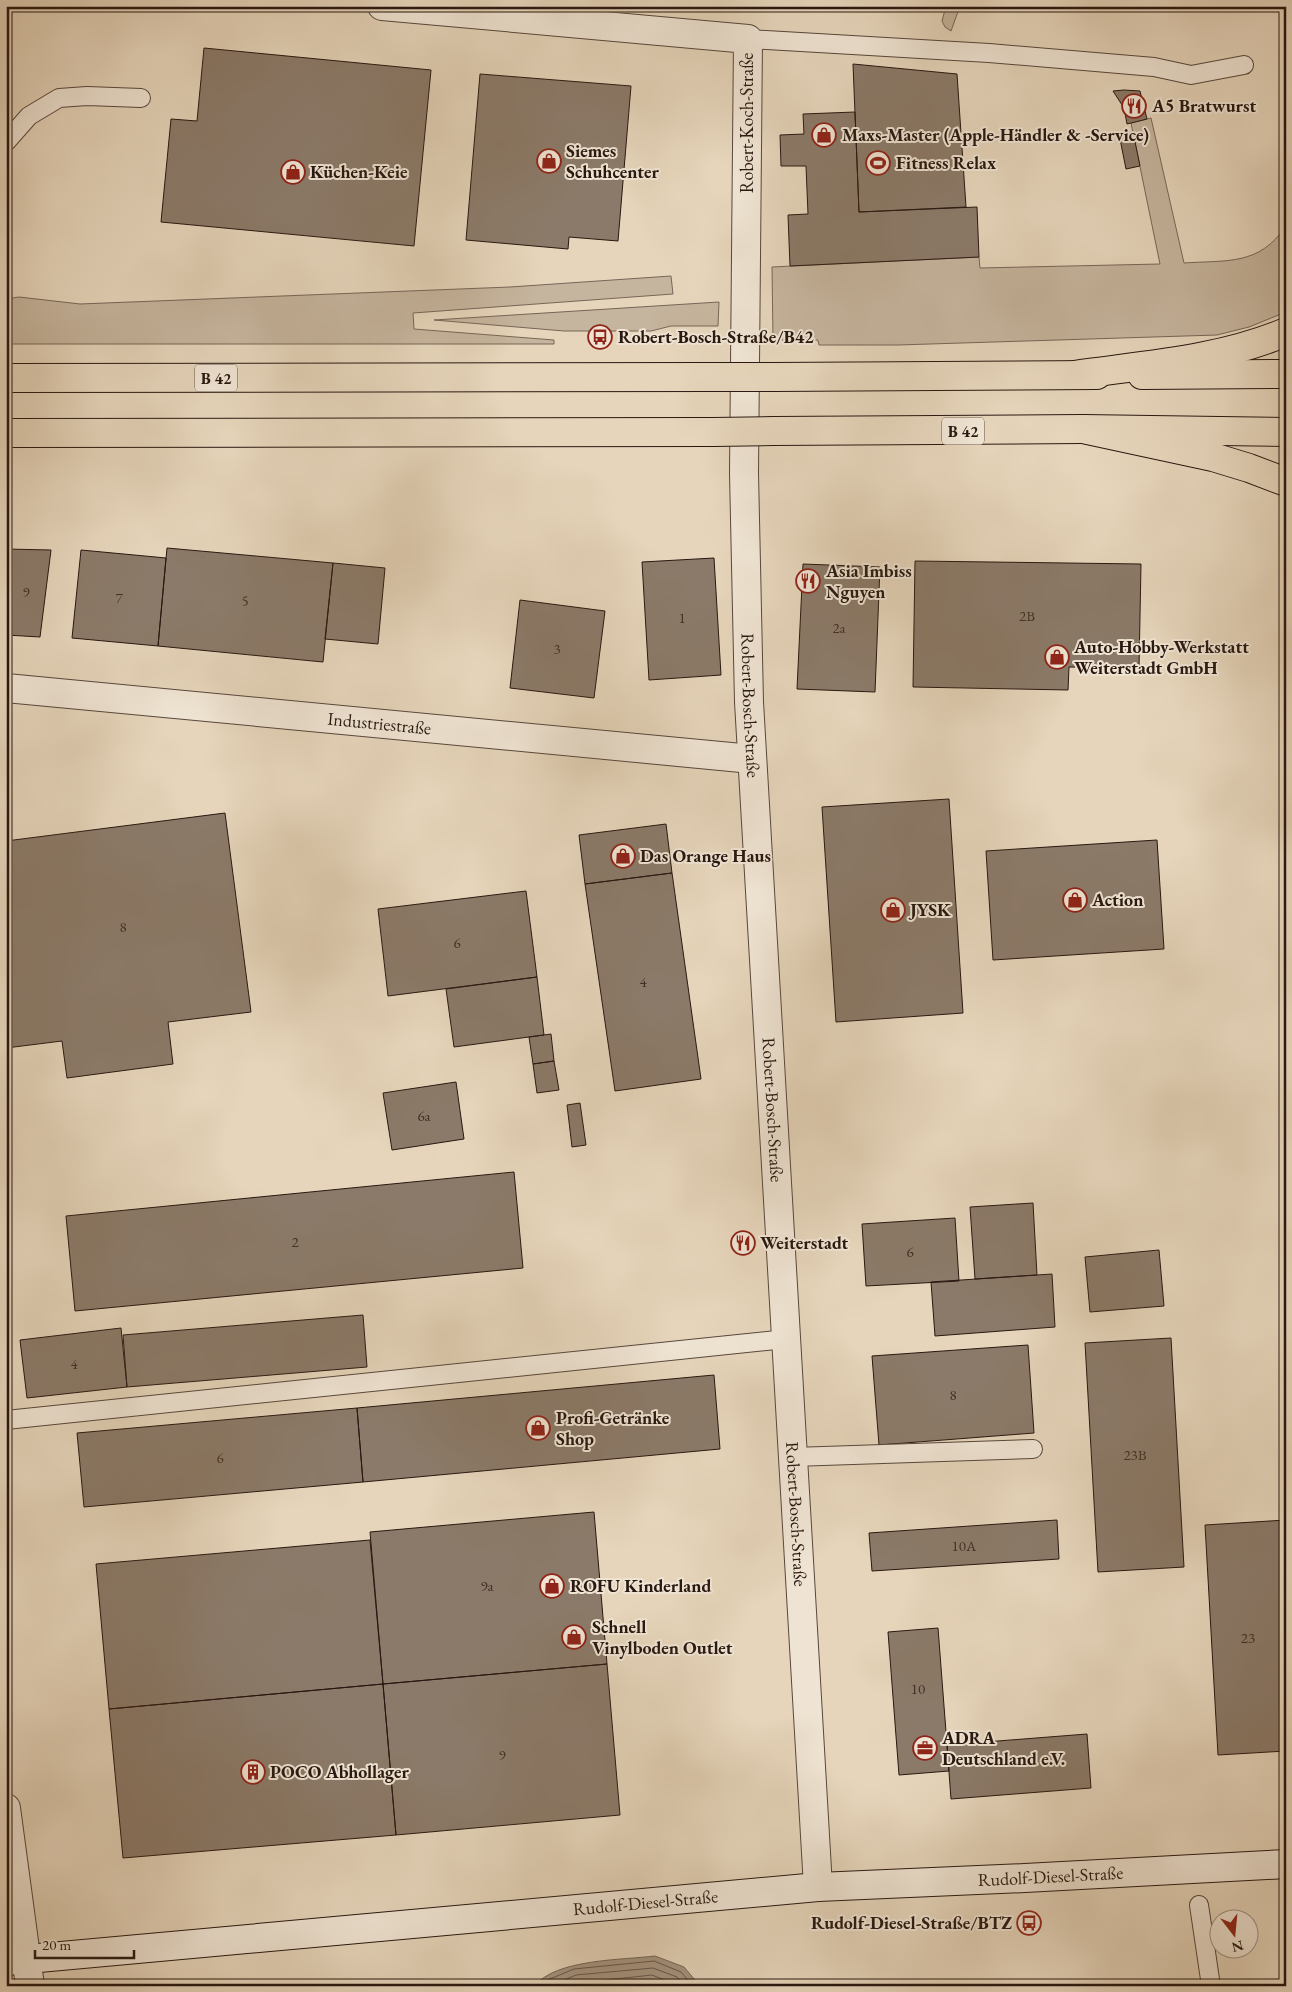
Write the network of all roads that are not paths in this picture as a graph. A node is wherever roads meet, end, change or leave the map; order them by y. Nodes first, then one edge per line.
1 (382, 6) edge
2 (748, 39) junction
3 (1244, 64) dead end
4 (141, 98) dead end
5 (6, 142) edge
6 (745, 332) joint
7 (1286, 332) edge
8 (1286, 374) edge
9 (1074, 375) junction
10 (6, 378) edge
11 (1083, 429) junction
12 (1286, 432) edge
13 (6, 433) edge
14 (1286, 482) edge
15 (6, 688) edge
16 (752, 759) junction
17 (786, 1339) junction
18 (6, 1420) edge
19 (1033, 1448) dead end
20 (793, 1457) junction
21 (6, 1808) edge
22 (1286, 1864) edge
23 (818, 1887) junction
24 (1199, 1905) dead end
25 (21, 1969) edge
26 (1211, 1986) edge

1 - 2 street, Robert-Koch-Straße
2 - 3 lane
2 - 6 street, Robert-Koch-Straße
4 - 5 lane
6 - 16 street, Robert-Bosch-Straße
7 - 9 main road
8 - 9 main road, B 42
9 - 10 main road, B 42, bridge
11 - 12 main road, B 42
11 - 13 main road, B 42, bridge
11 - 14 main road
15 - 16 street, Industriestraße
16 - 17 street, Robert-Bosch-Straße
17 - 18 lane
17 - 20 street, Robert-Bosch-Straße
19 - 20 lane
20 - 23 street, Robert-Bosch-Straße
21 - 25 street
22 - 23 street, Rudolf-Diesel-Straße
23 - 25 street, Rudolf-Diesel-Straße
24 - 26 lane

